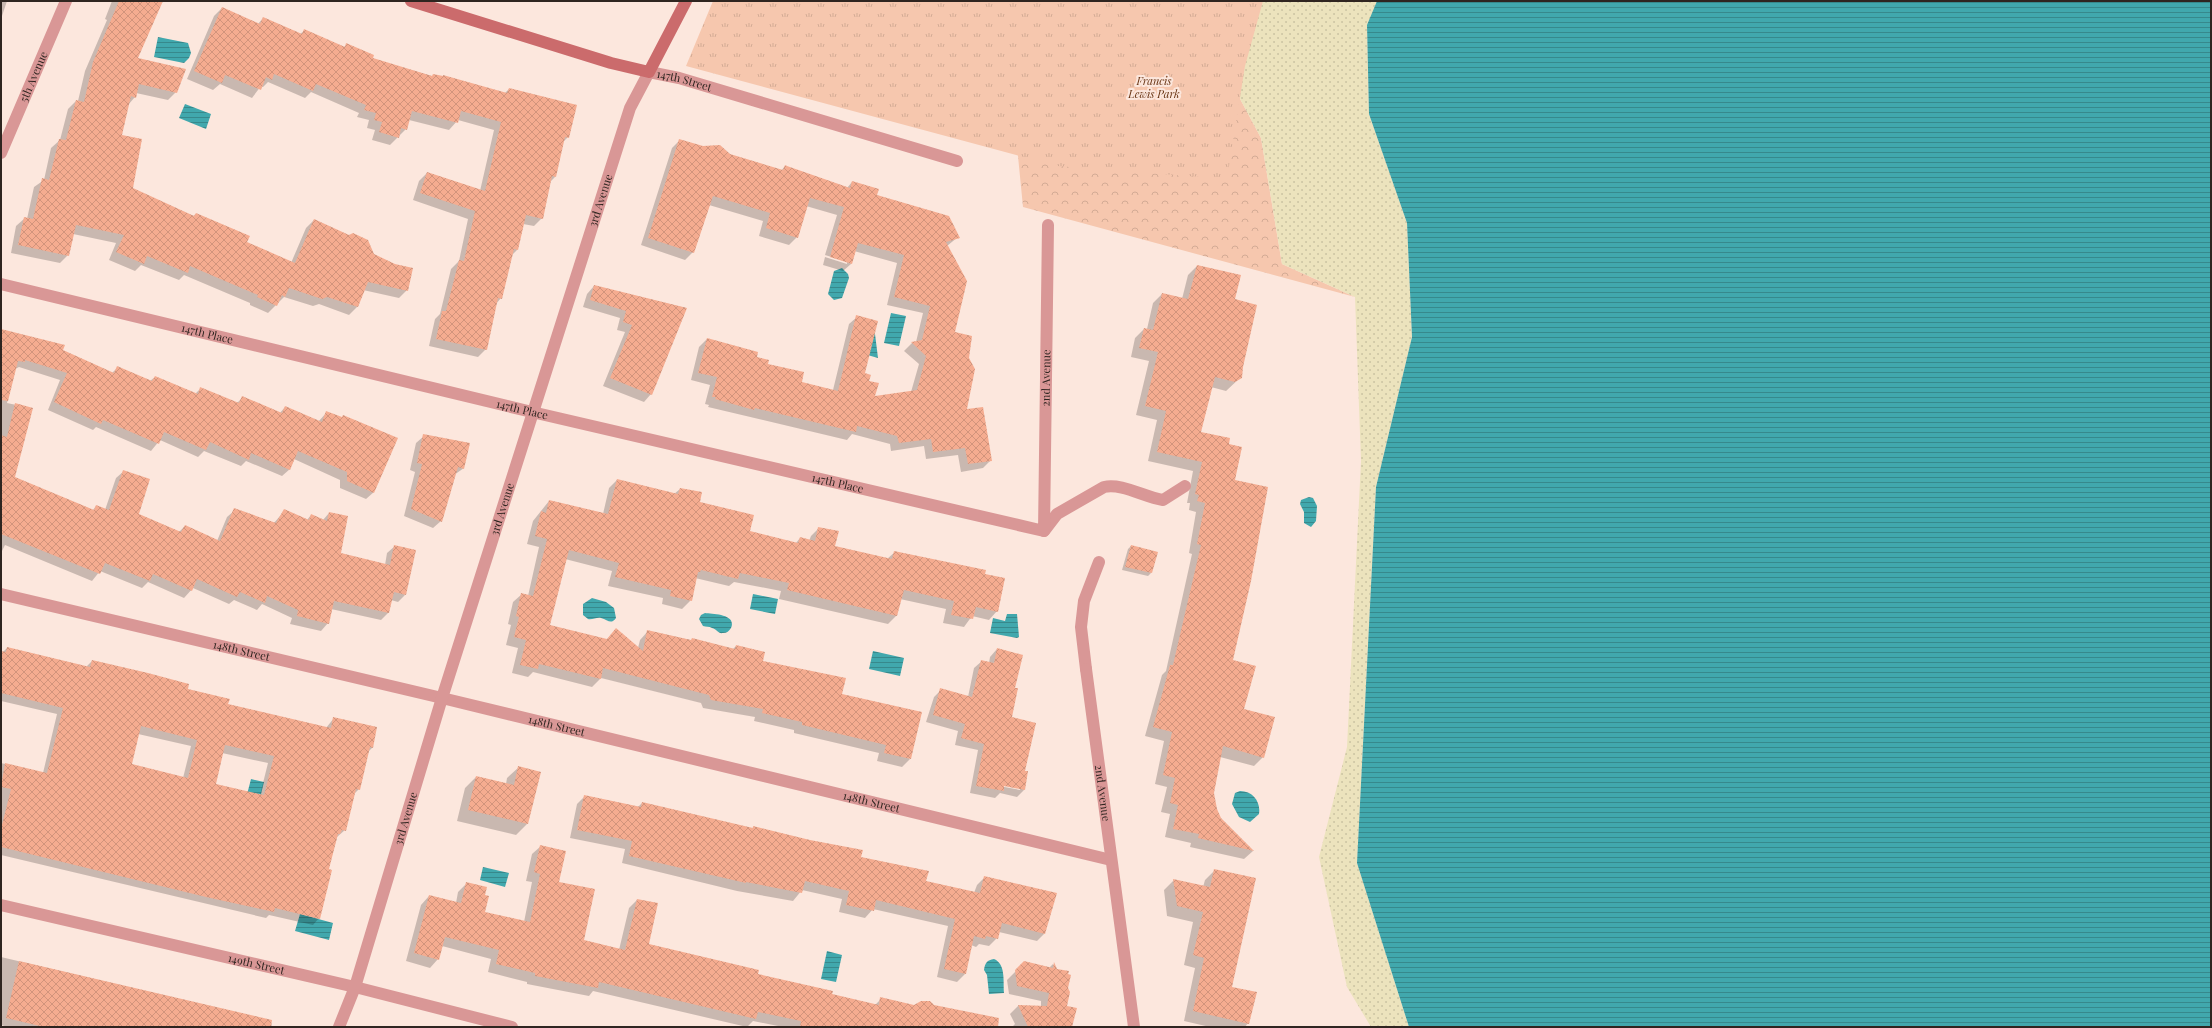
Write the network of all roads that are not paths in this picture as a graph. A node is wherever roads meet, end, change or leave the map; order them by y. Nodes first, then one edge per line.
1 (66, 1) edge
2 (411, 1) edge
3 (686, 1) edge
4 (649, 72) junction
5 (1, 153) edge
6 (957, 161) dead end
7 (1048, 225) dead end
8 (1, 284) edge
9 (532, 412) junction
10 (1185, 486) dead end
11 (1044, 531) junction
12 (1099, 562) dead end
13 (1, 594) edge
14 (442, 698) junction
15 (1111, 860) junction
16 (1, 905) edge
17 (355, 987) junction
18 (339, 1027) edge
19 (512, 1027) edge
20 (1134, 1027) edge

1 - 5 street, 5th Avenue
2 - 4 street, 147th Street
3 - 4 street, 3rd Avenue
4 - 6 street, 147th Street
4 - 9 street, 3rd Avenue
7 - 11 street, 2nd Avenue
8 - 9 street, 147th Place
9 - 11 street, 147th Place
9 - 14 street, 3rd Avenue
10 - 11 street
12 - 15 street, 2nd Avenue
13 - 14 street, 148th Street
14 - 15 street, 148th Street
14 - 17 street, 3rd Avenue
15 - 20 street, 2nd Avenue
16 - 17 street, 149th Street
17 - 18 street, 3rd Avenue
17 - 19 street, 149th Street

